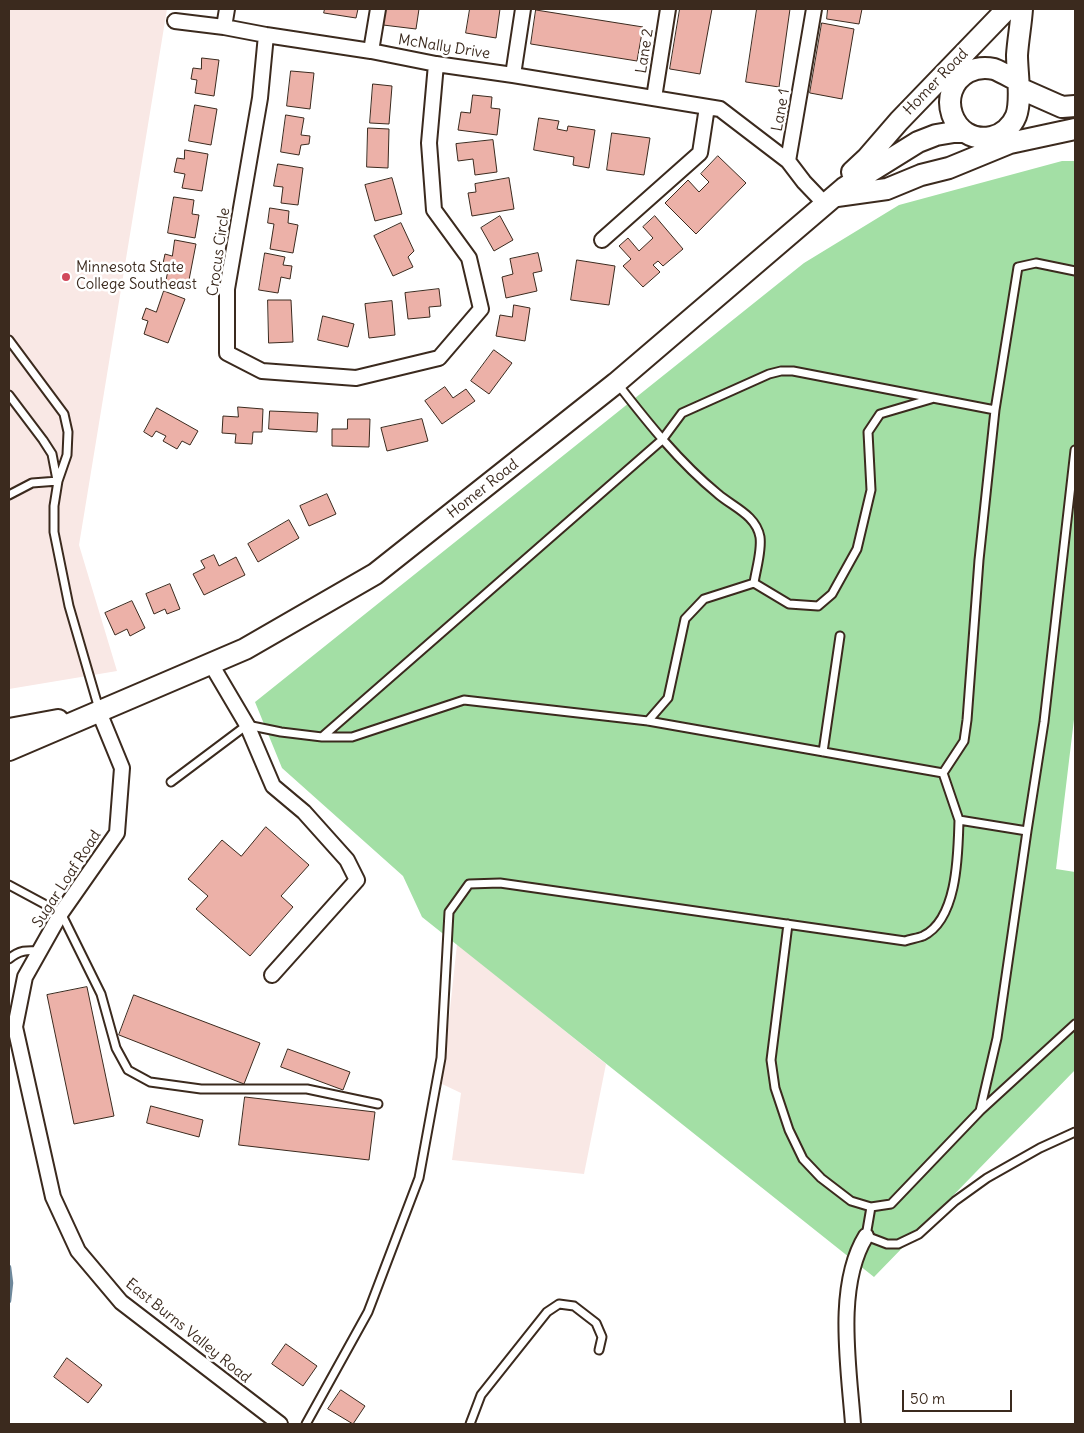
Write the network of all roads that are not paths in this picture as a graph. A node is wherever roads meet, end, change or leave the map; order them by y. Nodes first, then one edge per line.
1 (227, 9) edge
2 (378, 9) edge
3 (523, 9) edge
4 (668, 9) edge
5 (814, 9) edge
6 (1007, 9) edge
7 (1012, 9) edge
8 (1022, 9) edge
9 (175, 21) dead end
10 (224, 27) junction
11 (266, 35) junction
12 (371, 52) junction
13 (436, 64) junction
14 (513, 75) junction
15 (963, 75) junction
16 (1018, 84) junction
17 (951, 92) junction
18 (654, 98) junction
19 (1075, 106) edge
20 (707, 107) junction
21 (1075, 128) edge
22 (964, 132) junction
23 (1001, 134) junction
24 (867, 158) junction
25 (788, 161) junction
26 (829, 200) junction
27 (602, 240) dead end
28 (1075, 271) edge
29 (9, 340) edge
30 (616, 383) junction
31 (9, 395) edge
32 (933, 399) junction
33 (995, 410) junction
34 (662, 440) junction
35 (1075, 450) edge
36 (58, 481) junction
37 (9, 495) edge
38 (754, 583) junction
39 (840, 636) dead end
40 (211, 664) junction
41 (100, 712) junction
42 (648, 721) junction
43 (247, 725) junction
44 (9, 729) edge
45 (322, 737) junction
46 (9, 750) edge
47 (823, 752) junction
48 (943, 773) junction
49 (172, 782) dead end
50 (959, 820) junction
51 (1027, 831) junction
52 (9, 885) edge
53 (61, 913) junction
54 (788, 924) junction
55 (40, 951) junction
56 (9, 959) edge
57 (272, 975) dead end
58 (1075, 1024) edge
59 (12, 1027) edge
60 (378, 1104) dead end
61 (980, 1111) junction
62 (1075, 1132) edge
63 (871, 1207) junction
64 (866, 1236) junction
65 (599, 1350) dead end
66 (280, 1424) edge
67 (306, 1424) edge
68 (470, 1424) edge
69 (853, 1424) edge

1 - 10 street
2 - 12 street
3 - 14 street
4 - 18 street, Lane 2
5 - 25 street, Lane 1
6 - 24 street, Homer Road
7 - 15 street, Homer Road
8 - 16 street
9 - 10 street, McNally Drive
10 - 11 street, McNally Drive
11 - 12 street, McNally Drive
11 - 13 street, Crocus Circle
12 - 13 street, McNally Drive
13 - 14 street, McNally Drive
14 - 18 street, McNally Drive
15 - 16 street, Homer Road
15 - 17 street, Homer Road
16 - 19 street, Homer Road
16 - 23 street
17 - 22 street, Homer Road
17 - 24 street, Homer Road
18 - 20 street, McNally Drive
20 - 25 street, McNally Drive
20 - 27 street
21 - 23 street, Homer Road
21 - 26 street
22 - 23 street, Homer Road
22 - 26 street, Homer Road
24 - 26 street, Homer Road
25 - 26 street
26 - 30 street, Homer Road
28 - 33 lane
29 - 36 lane
30 - 34 lane
30 - 40 street, Homer Road
31 - 36 lane
32 - 33 lane
32 - 34 lane
32 - 38 lane
33 - 48 lane
34 - 38 lane
34 - 45 lane
35 - 51 lane
36 - 37 lane
36 - 41 lane
38 - 42 lane
39 - 47 lane
40 - 41 street, Homer Road
40 - 43 street
41 - 44 street, Homer Road
41 - 46 street, Homer Road
41 - 53 street, Sugar Loaf Road
42 - 45 lane
42 - 47 lane
43 - 45 lane
43 - 49 lane
43 - 57 street
47 - 48 lane
48 - 50 lane
50 - 51 lane
50 - 54 lane
51 - 61 lane
52 - 53 lane
53 - 55 street, Sugar Loaf Road
53 - 60 lane
54 - 63 lane
54 - 67 lane
55 - 56 lane
55 - 59 street, Sugar Loaf Road
58 - 61 lane
59 - 66 street, East Burns Valley Road
61 - 63 lane
62 - 64 lane
63 - 64 lane
64 - 69 street
65 - 68 lane

